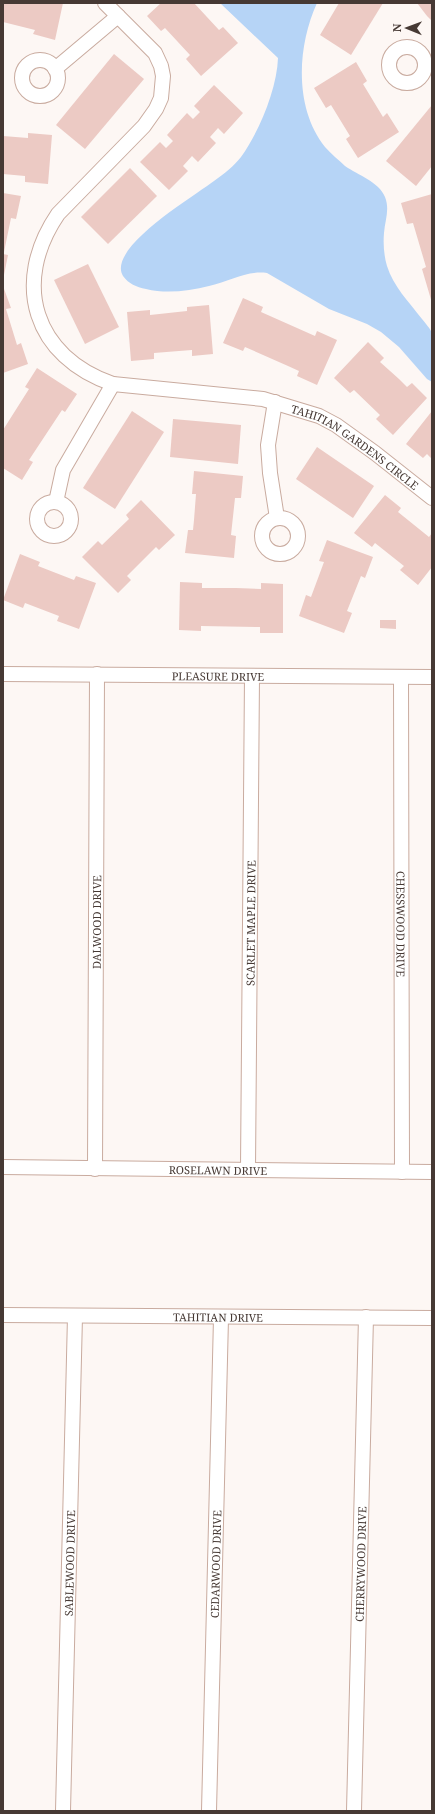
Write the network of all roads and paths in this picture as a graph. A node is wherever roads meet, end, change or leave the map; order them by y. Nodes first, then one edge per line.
1 (105, 3) edge
2 (118, 16) junction
3 (55, 69) dead end
4 (113, 384) junction
5 (275, 402) junction
6 (432, 498) edge
7 (56, 502) dead end
8 (277, 518) dead end
9 (3, 674) edge
10 (97, 674) junction
11 (252, 676) junction
12 (401, 677) junction
13 (432, 677) edge
14 (3, 1168) edge
15 (95, 1169) junction
16 (248, 1169) junction
17 (402, 1172) junction
18 (432, 1172) edge
19 (3, 1315) edge
20 (75, 1316) junction
21 (366, 1317) junction
22 (221, 1318) junction
23 (432, 1318) edge
24 (63, 1811) edge
25 (209, 1811) edge
26 (354, 1811) edge

1 - 2 street, TAHITIAN GARDENS CIRCLE
2 - 3 street
2 - 4 street, TAHITIAN GARDENS CIRCLE
4 - 5 street, TAHITIAN GARDENS CIRCLE
4 - 7 street
5 - 6 street, TAHITIAN GARDENS CIRCLE
5 - 8 street, TAHITIAN GARDENS CIRCLE
9 - 10 street, PLEASURE DRIVE
10 - 11 street, PLEASURE DRIVE
10 - 15 street, DALWOOD DRIVE
11 - 12 street, PLEASURE DRIVE
11 - 16 street, SCARLET MAPLE DRIVE
12 - 13 street, PLEASURE DRIVE
12 - 17 street, CHESSWOOD DRIVE
14 - 15 street, ROSELAWN DRIVE
15 - 16 street, ROSELAWN DRIVE
16 - 17 street, ROSELAWN DRIVE
17 - 18 street, ROSELAWN DRIVE
19 - 20 street, TAHITIAN DRIVE
20 - 22 street, TAHITIAN DRIVE
20 - 24 street, SABLEWOOD DRIVE
21 - 22 street, TAHITIAN DRIVE
21 - 23 street, TAHITIAN DRIVE
21 - 26 street, CHERRYWOOD DRIVE
22 - 25 street, CEDARWOOD DRIVE

